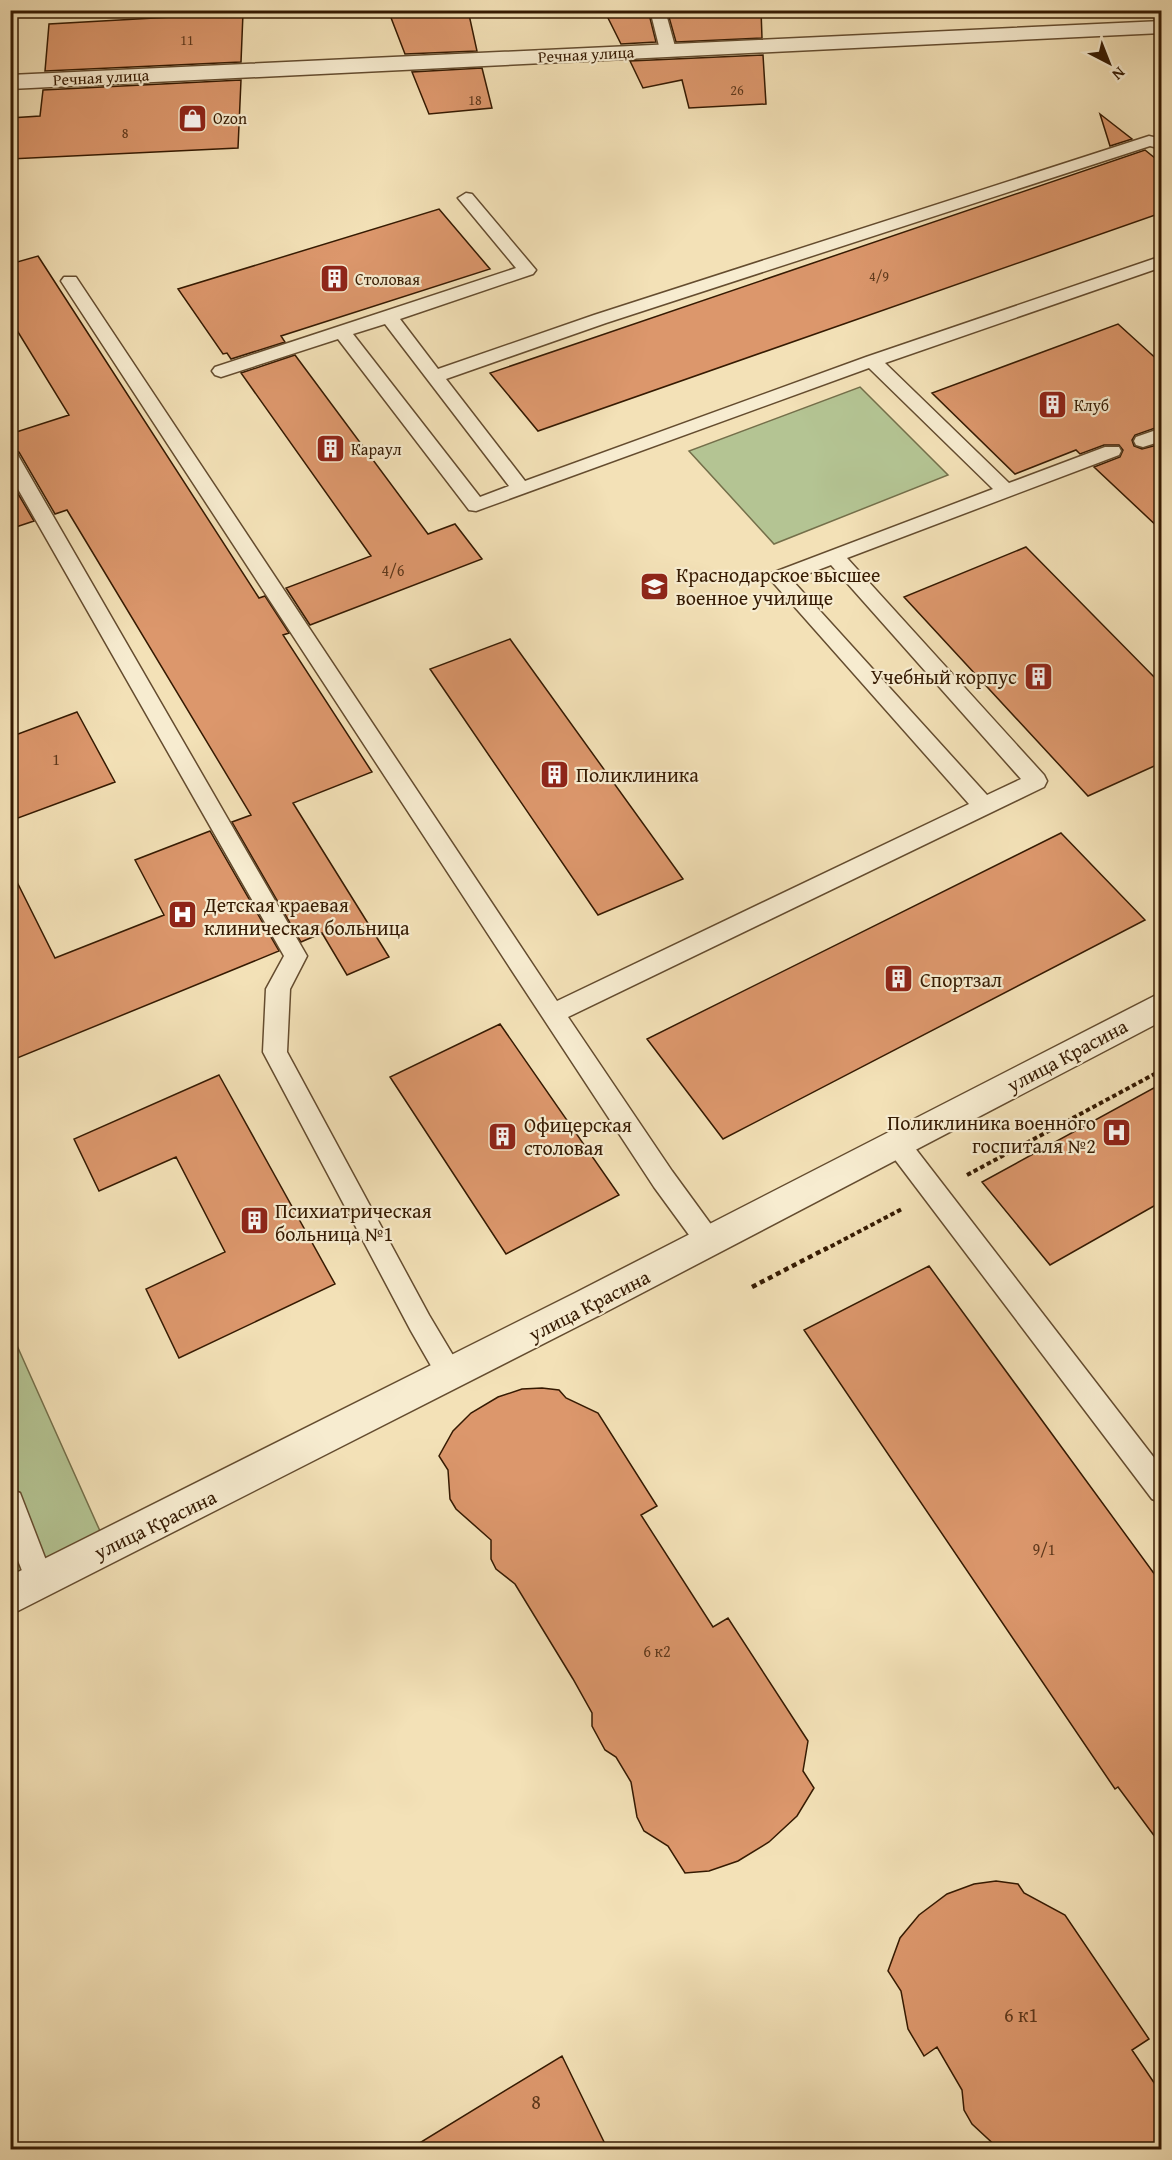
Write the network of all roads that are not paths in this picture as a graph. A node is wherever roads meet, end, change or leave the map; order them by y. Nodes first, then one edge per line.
1 (657, 10) edge
2 (1161, 27) edge
3 (668, 51) junction
4 (10, 82) edge
5 (1161, 144) edge
6 (466, 198) dead end
7 (1161, 261) edge
8 (70, 281) dead end
9 (389, 316) junction
10 (342, 332) junction
11 (872, 361) junction
12 (221, 372) dead end
13 (435, 376) junction
14 (1161, 434) edge
15 (1143, 441) dead end
16 (1112, 451) dead end
17 (10, 457) edge
18 (521, 489) junction
19 (1005, 490) junction
20 (834, 556) junction
21 (984, 806) junction
22 (1161, 1005) edge
23 (553, 1014) junction
24 (899, 1146) junction
25 (709, 1242) junction
26 (451, 1376) junction
27 (1161, 1490) edge
28 (10, 1502) edge
29 (25, 1588) edge

1 - 3 lane
2 - 3 street, Речная улица
3 - 4 street, Речная улица
5 - 13 lane
6 - 9 lane
7 - 11 lane
8 - 23 lane
9 - 10 lane
9 - 13 lane
10 - 12 lane
10 - 18 lane
11 - 18 lane
11 - 19 lane
13 - 18 lane
14 - 15 lane
16 - 19 lane
17 - 26 lane
19 - 20 lane
20 - 21 lane
20 - 21 lane
21 - 23 lane
22 - 24 street, улица Красина
23 - 25 lane
24 - 25 street, улица Красина
24 - 27 lane
25 - 26 street, улица Красина
26 - 29 street, улица Красина
28 - 29 lane

